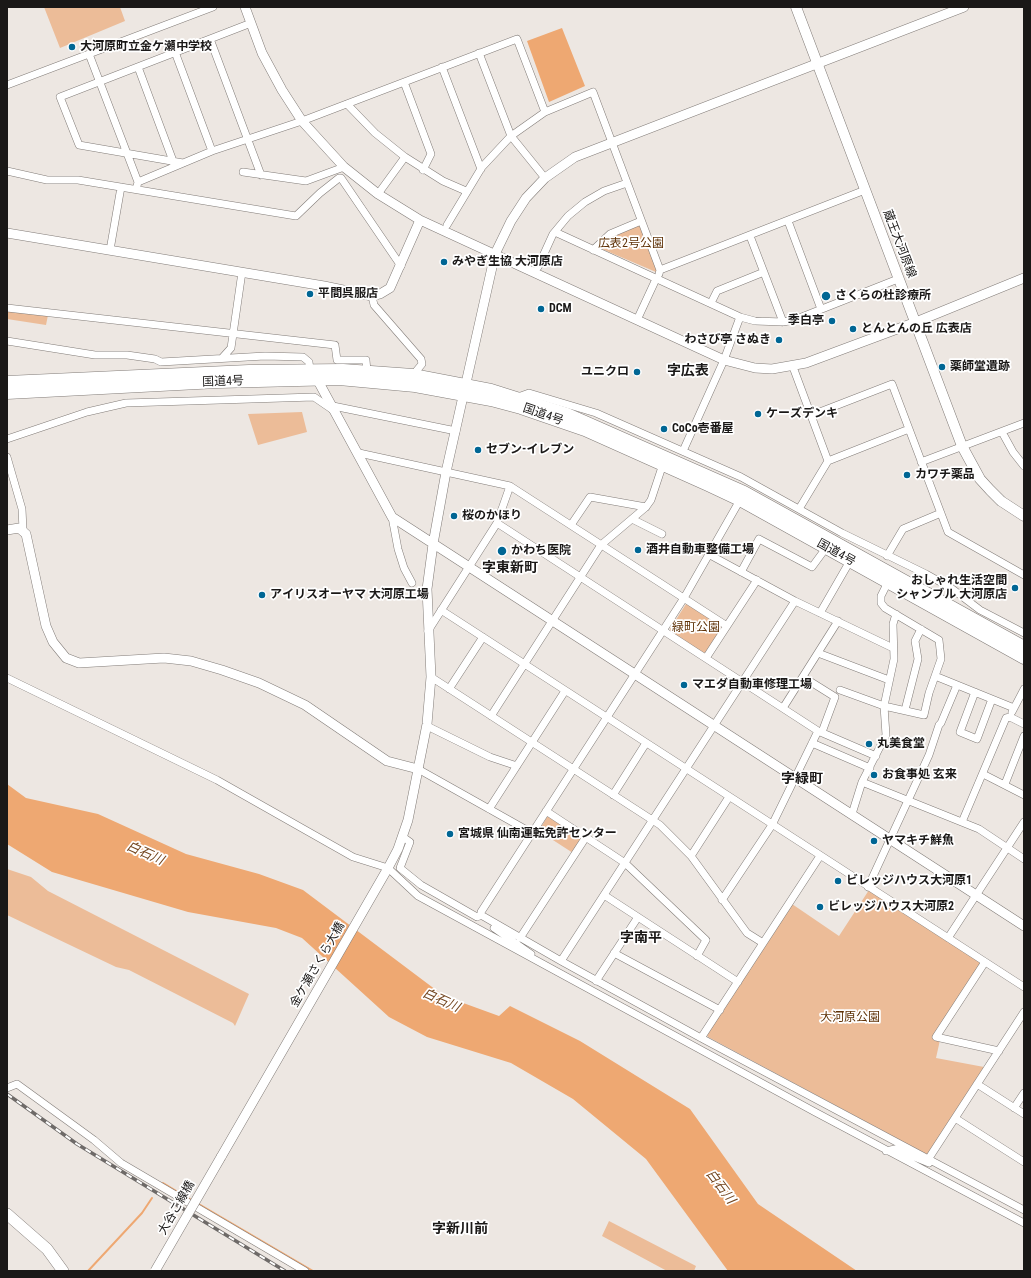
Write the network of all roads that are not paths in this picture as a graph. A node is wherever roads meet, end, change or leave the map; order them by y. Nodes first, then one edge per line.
1 (213, 7) edge
2 (245, 7) edge
3 (796, 7) edge
4 (964, 7) edge
5 (246, 25) dead end
6 (210, 39) junction
7 (175, 52) junction
8 (479, 53) junction
9 (89, 54) junction
10 (816, 63) junction
11 (138, 67) junction
12 (442, 67) junction
13 (99, 81) junction
14 (404, 82) junction
15 (7, 85) edge
16 (348, 104) junction
17 (545, 112) junction
18 (302, 120) junction
19 (511, 136) junction
20 (246, 138) junction
21 (611, 142) junction
22 (212, 151) junction
23 (127, 154) junction
24 (405, 157) junction
25 (173, 161) junction
26 (184, 163) junction
27 (340, 168) junction
28 (481, 169) junction
29 (423, 170) junction
30 (7, 171) edge
31 (243, 172) dead end
32 (261, 175) junction
33 (339, 178) junction
34 (545, 178) junction
35 (138, 182) junction
36 (627, 183) junction
37 (120, 187) junction
38 (136, 190) junction
39 (865, 190) junction
40 (466, 191) junction
41 (378, 194) junction
42 (420, 220) junction
43 (641, 221) junction
44 (788, 221) junction
45 (447, 225) dead end
46 (555, 232) junction
47 (7, 233) edge
48 (750, 236) junction
49 (110, 250) junction
50 (593, 250) junction
51 (495, 254) junction
52 (401, 266) junction
53 (538, 267) dead end
54 (660, 270) junction
55 (242, 272) junction
56 (764, 272) junction
57 (1024, 278) edge
58 (656, 279) junction
59 (898, 279) junction
60 (372, 296) junction
61 (711, 303) junction
62 (7, 308) edge
63 (821, 309) junction
64 (740, 317) junction
65 (637, 320) junction
66 (783, 322) junction
67 (916, 322) junction
68 (232, 333) junction
69 (7, 342) edge
70 (222, 358) junction
71 (724, 360) junction
72 (793, 367) junction
73 (367, 371) junction
74 (314, 374) junction
75 (413, 375) junction
76 (7, 382) edge
77 (464, 389) junction
78 (7, 393) edge
79 (518, 397) junction
80 (335, 409) junction
81 (812, 416) junction
82 (1024, 423) edge
83 (909, 429) junction
84 (456, 431) junction
85 (1002, 432) junction
86 (7, 439) edge
87 (962, 446) junction
88 (683, 450) junction
89 (359, 453) junction
90 (7, 457) edge
91 (828, 461) junction
92 (922, 462) junction
93 (663, 464) junction
94 (1024, 466) edge
95 (446, 472) junction
96 (510, 486) junction
97 (740, 500) junction
98 (646, 507) junction
99 (799, 509) junction
100 (941, 513) junction
101 (1024, 516) edge
102 (392, 517) junction
103 (632, 519) junction
104 (497, 523) junction
105 (571, 525) junction
106 (7, 530) edge
107 (23, 530) junction
108 (662, 534) dead end
109 (433, 544) junction
110 (601, 544) junction
111 (826, 548) junction
112 (710, 554) junction
113 (888, 556) junction
114 (850, 561) junction
115 (469, 567) junction
116 (741, 572) junction
117 (1024, 575) edge
118 (580, 577) junction
119 (757, 580) junction
120 (888, 582) junction
121 (412, 583) dead end
122 (684, 598) junction
123 (795, 601) junction
124 (441, 610) junction
125 (820, 613) junction
126 (896, 614) junction
127 (552, 621) junction
128 (838, 622) junction
129 (727, 626) junction
130 (922, 629) junction
131 (428, 631) junction
132 (663, 631) junction
133 (1024, 633) edge
134 (483, 637) junction
135 (1024, 647) edge
136 (893, 648) junction
137 (818, 653) junction
138 (706, 658) junction
139 (1024, 658) edge
140 (524, 664) junction
141 (635, 674) junction
142 (935, 676) junction
143 (431, 677) junction
144 (803, 677) junction
145 (7, 678) edge
146 (889, 680) junction
147 (742, 682) junction
148 (957, 685) junction
149 (449, 689) junction
150 (1024, 689) edge
151 (840, 690) dead end
152 (565, 691) junction
153 (975, 692) junction
154 (992, 699) junction
155 (884, 706) junction
156 (783, 708) junction
157 (1014, 708) junction
158 (905, 710) junction
159 (491, 716) junction
160 (1010, 717) junction
161 (607, 718) junction
162 (1024, 724) edge
163 (714, 725) junction
164 (427, 726) junction
165 (820, 732) junction
166 (1024, 736) edge
167 (532, 742) junction
168 (646, 743) junction
169 (812, 743) junction
170 (876, 756) junction
171 (517, 766) junction
172 (870, 768) junction
173 (418, 769) junction
174 (574, 769) junction
175 (686, 769) junction
176 (982, 774) junction
177 (795, 778) junction
178 (862, 782) junction
179 (1005, 784) junction
180 (613, 795) junction
181 (1024, 795) edge
182 (729, 797) junction
183 (908, 801) junction
184 (489, 809) junction
185 (546, 811) junction
186 (852, 814) junction
187 (653, 820) junction
188 (962, 822) junction
189 (1024, 822) edge
190 (772, 825) junction
191 (532, 833) junction
192 (402, 837) junction
193 (586, 837) junction
194 (890, 839) junction
195 (1007, 848) junction
196 (691, 856) junction
197 (820, 856) junction
198 (1024, 859) edge
199 (625, 863) junction
200 (388, 868) junction
201 (868, 887) junction
202 (604, 895) junction
203 (977, 895) junction
204 (722, 900) junction
205 (481, 915) junction
206 (638, 917) junction
207 (492, 922) junction
208 (1024, 926) edge
209 (520, 938) junction
210 (948, 938) junction
211 (763, 943) junction
212 (614, 953) junction
213 (697, 956) junction
214 (561, 961) junction
215 (985, 962) junction
216 (544, 965) junction
217 (596, 981) junction
218 (738, 982) junction
219 (1024, 987) edge
220 (720, 1010) junction
221 (1023, 1015) edge
222 (701, 1038) junction
223 (999, 1051) junction
224 (977, 1084) junction
225 (7, 1088) edge
226 (1024, 1093) edge
227 (1014, 1108) junction
228 (1024, 1114) edge
229 (955, 1118) junction
230 (886, 1151) junction
231 (221, 1157) joint
232 (928, 1158) junction
233 (1024, 1162) edge
234 (940, 1165) junction
235 (1024, 1210) edge
236 (7, 1214) edge
237 (1024, 1223) edge
238 (63, 1271) edge
239 (155, 1271) edge
240 (305, 1271) edge

1 - 9 street
2 - 18 street
3 - 10 main road, 蔵王大河原線
4 - 10 street, 金ケ瀬さくら大橋
5 - 6 street
6 - 7 street
6 - 20 street
7 - 11 street
7 - 22 street
8 - 12 street
8 - 17 street
8 - 19 street
9 - 13 street
9 - 15 street
10 - 21 street, 金ケ瀬さくら大橋
10 - 39 main road, 蔵王大河原線
11 - 13 street
11 - 25 street
12 - 14 street
12 - 28 street
13 - 23 street
13 - 23 street
14 - 16 street
14 - 29 street
16 - 18 street
16 - 24 street
17 - 19 street
17 - 21 street
18 - 20 street
18 - 27 street
19 - 28 street
19 - 34 street
20 - 22 street
20 - 32 street
21 - 34 street, 金ケ瀬さくら大橋
21 - 36 street
22 - 26 street
23 - 25 street
23 - 35 street
24 - 29 street
24 - 41 street
25 - 26 street
26 - 35 street
27 - 32 street
27 - 33 street
27 - 41 street
28 - 40 street
29 - 40 street
30 - 37 street
31 - 32 street
33 - 38 street
33 - 52 street
34 - 51 street, 金ケ瀬さくら大橋
35 - 38 street
36 - 43 street
36 - 46 street
37 - 38 street
37 - 49 street
39 - 44 street
39 - 59 main road, 蔵王大河原線
40 - 45 street
41 - 42 street
42 - 51 street
42 - 52 street
43 - 50 street
43 - 54 street
44 - 48 street
44 - 63 street
46 - 50 street
46 - 53 street
47 - 49 street
48 - 54 street
48 - 56 street
49 - 55 street
50 - 58 street
51 - 65 street
51 - 77 street, 金ケ瀬さくら大橋
52 - 60 street
54 - 58 street
55 - 60 street
55 - 68 street
56 - 61 street
56 - 66 street
57 - 67 street
58 - 61 street
58 - 65 street
59 - 63 street
59 - 67 main road, 蔵王大河原線
60 - 75 street
61 - 64 street
62 - 68 street
63 - 66 street
64 - 66 street
64 - 71 street
65 - 71 street
67 - 72 street
67 - 87 main road, 蔵王大河原線
68 - 70 street
68 - 73 street
69 - 70 street
70 - 74 street
71 - 72 street
71 - 88 street
72 - 81 street
73 - 74 highway, 国道4号
73 - 75 highway, 国道4号
74 - 76 highway, 国道4号
74 - 77 highway, 国道4号
74 - 78 highway, 国道4号
74 - 80 street
75 - 77 highway, 国道4号
77 - 79 highway, 国道4号
77 - 84 street, 金ケ瀬さくら大橋
77 - 93 highway, 国道4号
79 - 88 street
79 - 135 highway, 国道4号
80 - 84 street
80 - 86 street
80 - 89 street
81 - 83 street
81 - 91 street
82 - 85 street
83 - 91 street
83 - 92 street
84 - 95 street, 金ケ瀬さくら大橋
85 - 87 street
85 - 94 street
87 - 92 street
87 - 101 main road, 蔵王大河原線
88 - 99 street
89 - 95 street
89 - 102 street
90 - 107 street
91 - 99 street
92 - 100 street
93 - 97 highway, 国道4号
93 - 98 street
95 - 96 street
95 - 109 street, 金ケ瀬さくら大橋
96 - 104 street
96 - 105 street
97 - 111 highway, 国道4号
97 - 112 street
98 - 103 street
98 - 105 street
99 - 113 street
100 - 113 street
100 - 117 street
102 - 109 street
102 - 121 street
103 - 108 street
103 - 110 street
104 - 115 street
104 - 118 street
105 - 110 street
106 - 107 street
107 - 173 street
109 - 115 street
109 - 131 street, 金ケ瀬さくら大橋
110 - 118 street
110 - 122 street
111 - 114 highway, 国道4号
111 - 116 street
112 - 116 street
112 - 122 street
113 - 133 street
114 - 120 highway, 国道4号
114 - 125 street
115 - 124 street
115 - 127 street
116 - 119 street
118 - 127 street
118 - 132 street
119 - 123 street
119 - 129 street
120 - 126 street
120 - 139 highway, 国道4号
122 - 129 street
122 - 132 street
123 - 125 street
123 - 147 street
124 - 131 street
124 - 134 street
125 - 128 street
126 - 130 street
126 - 136 street
127 - 140 street
127 - 141 street
128 - 136 street
128 - 137 street
129 - 138 street
130 - 142 street
130 - 158 street
131 - 143 street, 金ケ瀬さくら大橋
132 - 138 street
132 - 141 street
134 - 140 street
134 - 149 street
136 - 146 street
137 - 144 street
137 - 146 street
138 - 147 street
140 - 152 street
140 - 159 street
141 - 161 street
141 - 163 street
142 - 148 street
142 - 158 street
143 - 149 street
143 - 164 street, 金ケ瀬さくら大橋
144 - 156 street
144 - 165 street
145 - 200 street
146 - 155 street
147 - 156 street
147 - 163 street
148 - 153 street
148 - 183 street
149 - 159 street
150 - 157 street
151 - 155 street
152 - 161 street
152 - 167 street
153 - 154 street
153 - 154 street
154 - 157 street
155 - 158 street
155 - 170 street
156 - 165 street
157 - 160 street
159 - 167 street
160 - 162 street
160 - 176 street
161 - 168 street
161 - 174 street
163 - 175 street
163 - 177 street
164 - 171 street
164 - 173 street, 金ケ瀬さくら大橋
165 - 169 street
165 - 170 street
166 - 179 street
167 - 171 street
167 - 174 street
168 - 175 street
168 - 180 street
169 - 172 street
169 - 177 street
170 - 172 street
171 - 184 street
172 - 178 street
173 - 184 street
173 - 192 street, 金ケ瀬さくら大橋
174 - 180 street
174 - 185 street
175 - 182 street
175 - 187 street
176 - 179 street
176 - 188 street
177 - 186 street
177 - 190 street
178 - 183 street
178 - 186 street
179 - 181 street
180 - 187 street
182 - 190 street
182 - 196 street
183 - 188 street
183 - 194 street
184 - 191 street
185 - 191 street
185 - 193 street
186 - 194 street
187 - 196 street
187 - 199 street
188 - 195 street
189 - 195 street
190 - 197 street
190 - 204 street
191 - 205 street
192 - 200 street, 金ケ瀬さくら大橋
192 - 205 street
193 - 199 street
193 - 209 street
194 - 201 street
194 - 203 street
195 - 198 street
195 - 203 street
196 - 204 street
197 - 201 street
197 - 211 street
199 - 202 street
199 - 213 street
200 - 216 street
200 - 231 street, 金ケ瀬さくら大橋
201 - 210 street
202 - 206 street
202 - 214 street
203 - 208 street
203 - 210 street
204 - 211 street
205 - 207 street
206 - 212 street
206 - 213 street
207 - 209 street
207 - 216 street
209 - 214 street
210 - 215 street
211 - 218 street
212 - 217 street
212 - 220 street
213 - 218 street
214 - 217 street
215 - 219 street
215 - 223 street
216 - 230 street
217 - 222 street
218 - 220 street
220 - 222 street
221 - 223 street
222 - 232 street
223 - 224 street
224 - 227 street
224 - 229 street
225 - 240 street
226 - 227 street
227 - 228 street
229 - 232 street
229 - 233 street
230 - 234 street
230 - 237 street
231 - 239 street, 大谷こ線橋, bridge
232 - 234 street
234 - 235 street
236 - 238 main road

